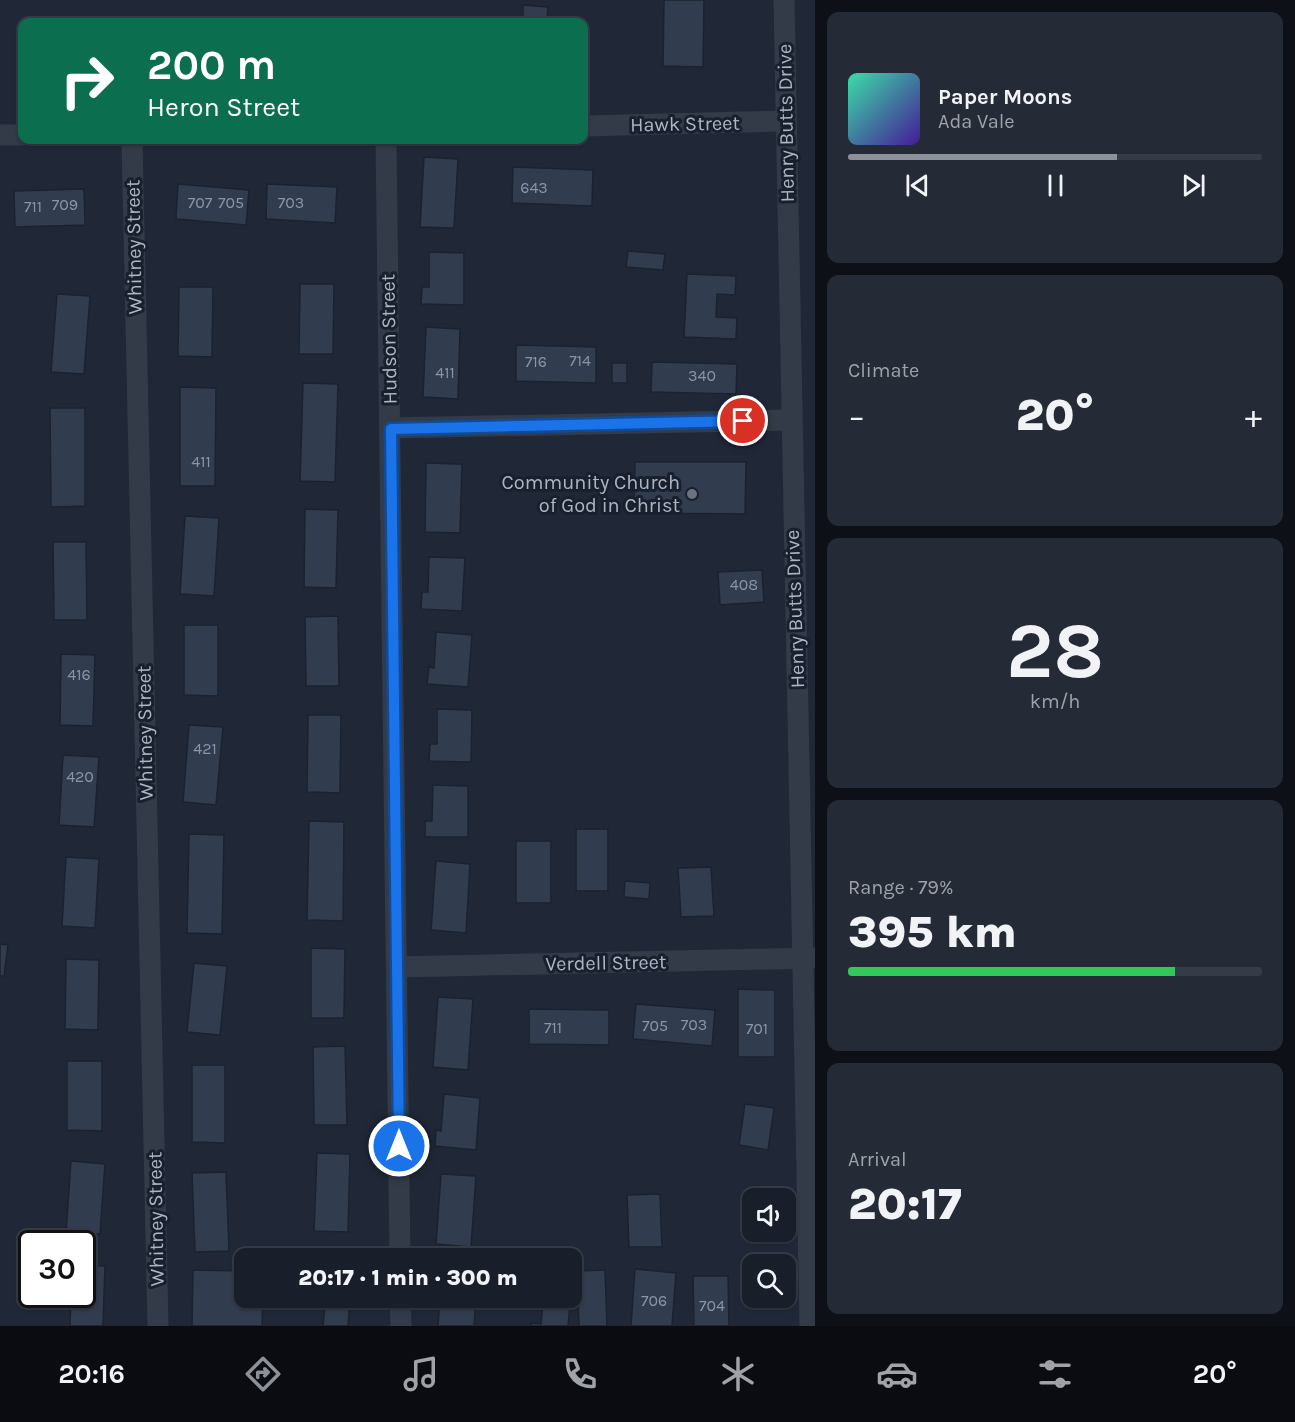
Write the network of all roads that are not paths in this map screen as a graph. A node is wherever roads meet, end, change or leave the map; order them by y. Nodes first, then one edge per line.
1 (784, 0) edge
2 (786, 122) junction
3 (588, 126) edge
4 (0, 135) edge
5 (18, 135) edge
6 (132, 144) edge
7 (386, 144) edge
8 (790, 420) junction
9 (391, 429) junction
10 (810, 958) edge
11 (398, 967) junction
12 (400, 1248) edge
13 (400, 1308) edge
14 (158, 1326) edge
15 (401, 1326) edge
16 (810, 1326) edge

1 - 2 street, Henry Butts Drive
2 - 3 street, Hawk Street
2 - 8 street, Henry Butts Drive
4 - 5 street
6 - 14 street, Whitney Street
7 - 9 street, Hudson Street
8 - 9 street
8 - 10 street, Henry Butts Drive
9 - 11 street, Hudson Street
10 - 11 street, Verdell Street
10 - 16 street, Henry Butts Drive
11 - 12 street, Hudson Street
13 - 15 street

